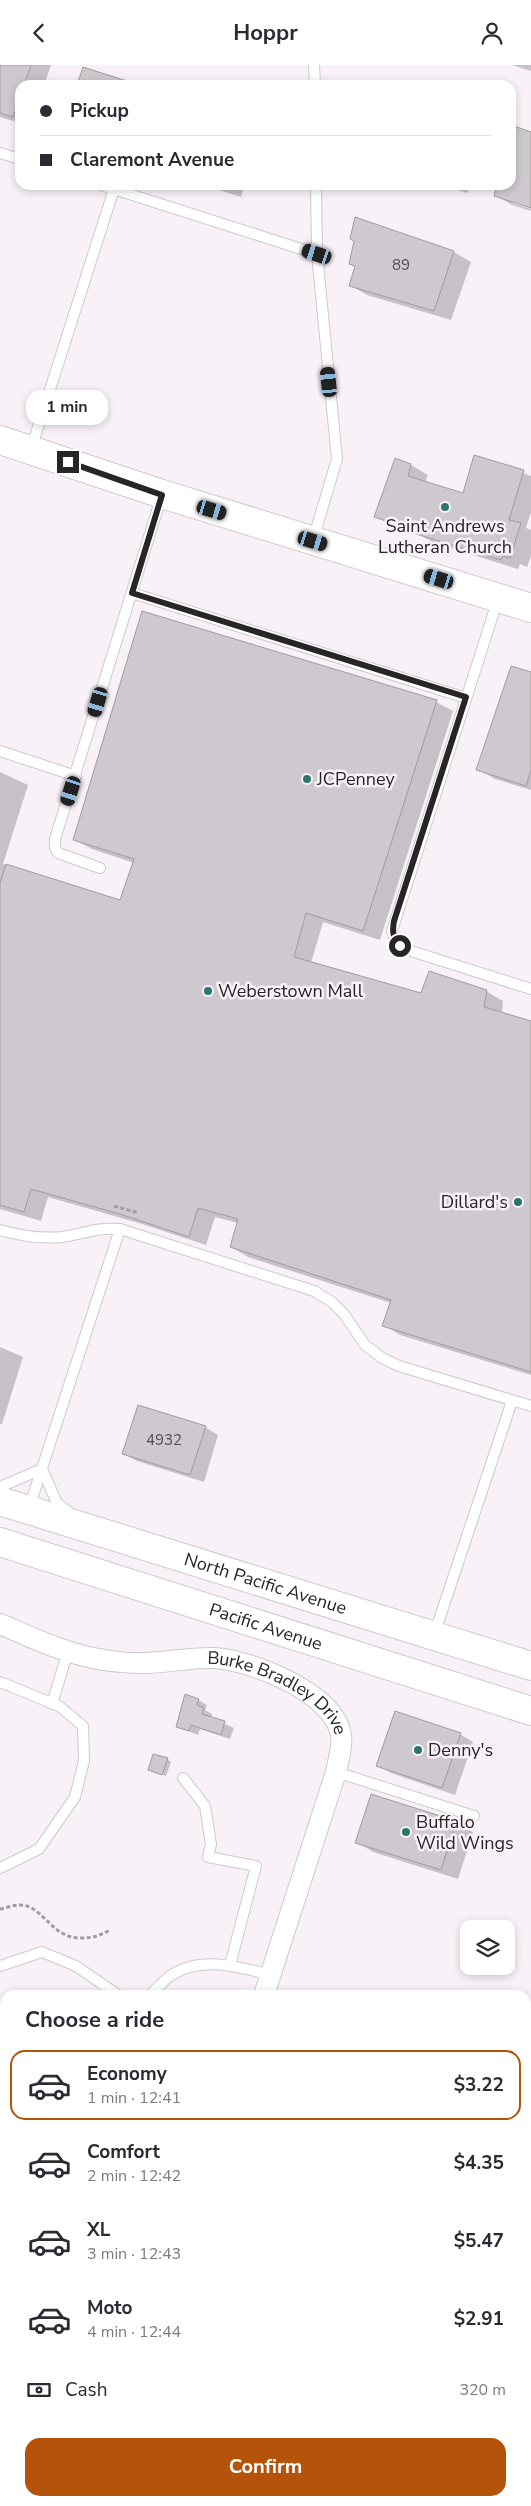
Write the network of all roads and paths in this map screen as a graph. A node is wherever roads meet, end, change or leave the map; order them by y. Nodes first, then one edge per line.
1 (314, 65) edge
2 (315, 80) edge
3 (0, 153) edge
4 (15, 158) edge
5 (114, 190) edge
6 (117, 190) edge
7 (316, 190) edge
8 (317, 254) junction
9 (0, 440) edge
10 (31, 449) junction
11 (162, 495) junction
12 (313, 541) junction
13 (132, 593) junction
14 (498, 598) junction
15 (531, 608) edge
16 (466, 697) junction
17 (0, 751) edge
18 (76, 776) junction
19 (100, 868) dead end
20 (531, 989) edge
21 (114, 1206) dead end
22 (139, 1213) dead end
23 (120, 1229) junction
24 (0, 1230) edge
25 (512, 1401) junction
26 (531, 1406) edge
27 (42, 1469) junction
28 (0, 1487) edge
29 (0, 1501) edge
30 (29, 1509) junction
31 (0, 1523) edge
32 (91, 1529) junction
33 (0, 1542) edge
34 (0, 1624) edge
35 (434, 1636) junction
36 (68, 1651) junction
37 (531, 1666) edge
38 (0, 1682) edge
39 (52, 1704) junction
40 (531, 1711) edge
41 (336, 1772) junction
42 (183, 1778) dead end
43 (474, 1816) dead end
44 (0, 1868) edge
45 (0, 1909) edge
46 (110, 1929) dead end
47 (230, 1965) junction
48 (0, 1967) edge
49 (271, 1975) junction
50 (111, 1990) edge
51 (155, 1990) edge
52 (266, 1990) edge

1 - 2 lane
3 - 4 lane
5 - 10 lane
6 - 8 lane
7 - 8 lane
8 - 12 lane
9 - 10 main road
10 - 11 main road
11 - 12 main road
11 - 13 lane
12 - 14 main road
13 - 16 lane
13 - 18 lane
14 - 15 main road
14 - 16 lane
16 - 20 lane
17 - 18 lane
18 - 19 lane
21 - 22 path
23 - 24 lane
23 - 25 lane
23 - 27 lane
25 - 26 lane
25 - 35 lane
27 - 28 lane
27 - 30 lane
27 - 32 lane
29 - 30 main road, North Pacific Avenue
30 - 31 main road
30 - 32 main road, North Pacific Avenue
32 - 35 main road, North Pacific Avenue
33 - 40 main road, Pacific Avenue
34 - 36 street, Burke Bradley Drive
35 - 37 main road, North Pacific Avenue
36 - 39 lane
36 - 41 street, Burke Bradley Drive
38 - 39 lane
39 - 44 lane
41 - 43 lane
41 - 49 street, Burke Bradley Drive
42 - 47 lane
45 - 46 path
47 - 49 lane
47 - 51 lane
48 - 50 lane
49 - 52 street, Burke Bradley Drive

